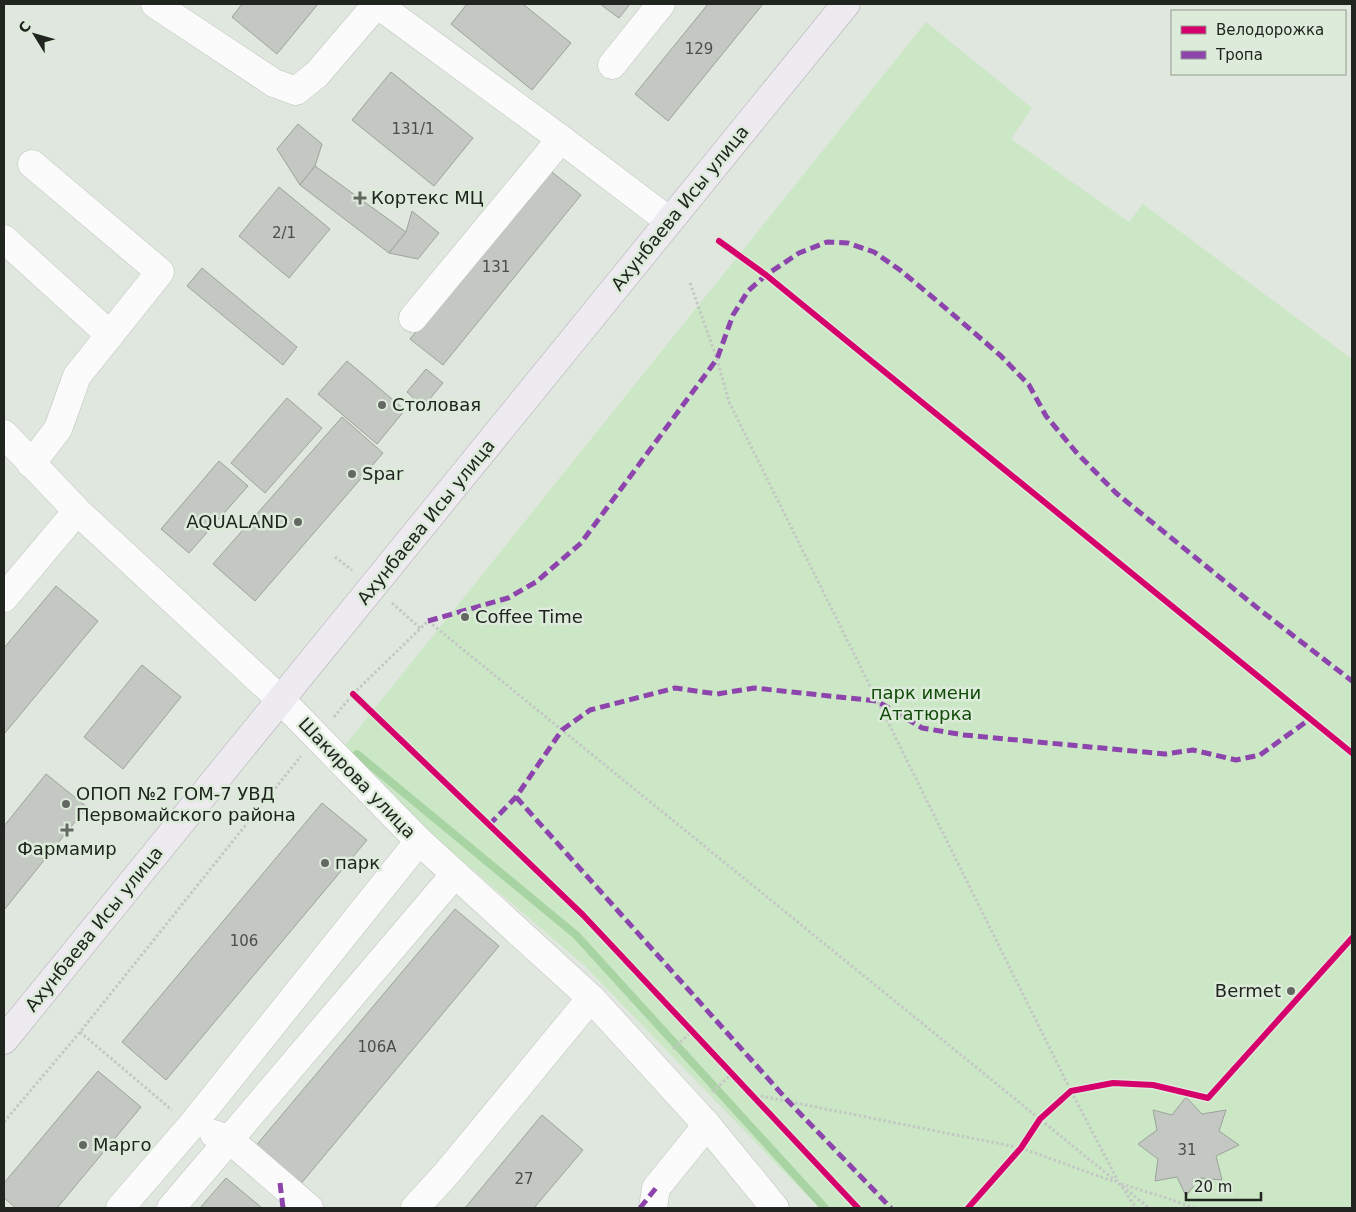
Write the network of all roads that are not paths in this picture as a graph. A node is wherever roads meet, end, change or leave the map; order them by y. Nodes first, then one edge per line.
1 (155, 4) edge
2 (662, 4) edge
3 (846, 4) edge
4 (612, 65) dead end
5 (561, 139) junction
6 (32, 164) dead end
7 (669, 221) junction
8 (4, 239) edge
9 (414, 318) dead end
10 (110, 335) junction
11 (4, 434) edge
12 (31, 464) junction
13 (77, 512) junction
14 (4, 598) edge
15 (281, 700) junction
16 (419, 841) junction
17 (455, 874) junction
18 (591, 998) junction
19 (4, 1040) edge
20 (707, 1125) junction
21 (191, 1126) junction
22 (230, 1140) junction
23 (120, 1208) edge
24 (171, 1208) edge
25 (309, 1208) edge
26 (415, 1208) edge
27 (652, 1208) edge
28 (775, 1208) edge

1 - 5 street
2 - 4 street
3 - 7 main road, Ахунбаева Исы улица
5 - 7 street
5 - 9 street
6 - 10 street
7 - 15 main road, Ахунбаева Исы улица
8 - 10 street
10 - 12 street
11 - 12 street, Шакирова улица
12 - 13 street, Шакирова улица
13 - 14 street
13 - 15 street, Шакирова улица
15 - 16 street, Шакирова улица
15 - 19 main road, Ахунбаева Исы улица
16 - 17 street, Шакирова улица
16 - 21 street
17 - 18 street, Шакирова улица
17 - 22 street
18 - 20 street, Шакирова улица
18 - 26 street
20 - 27 street
20 - 28 street, Шакирова улица
21 - 22 street
21 - 23 street
22 - 24 street
22 - 25 street

